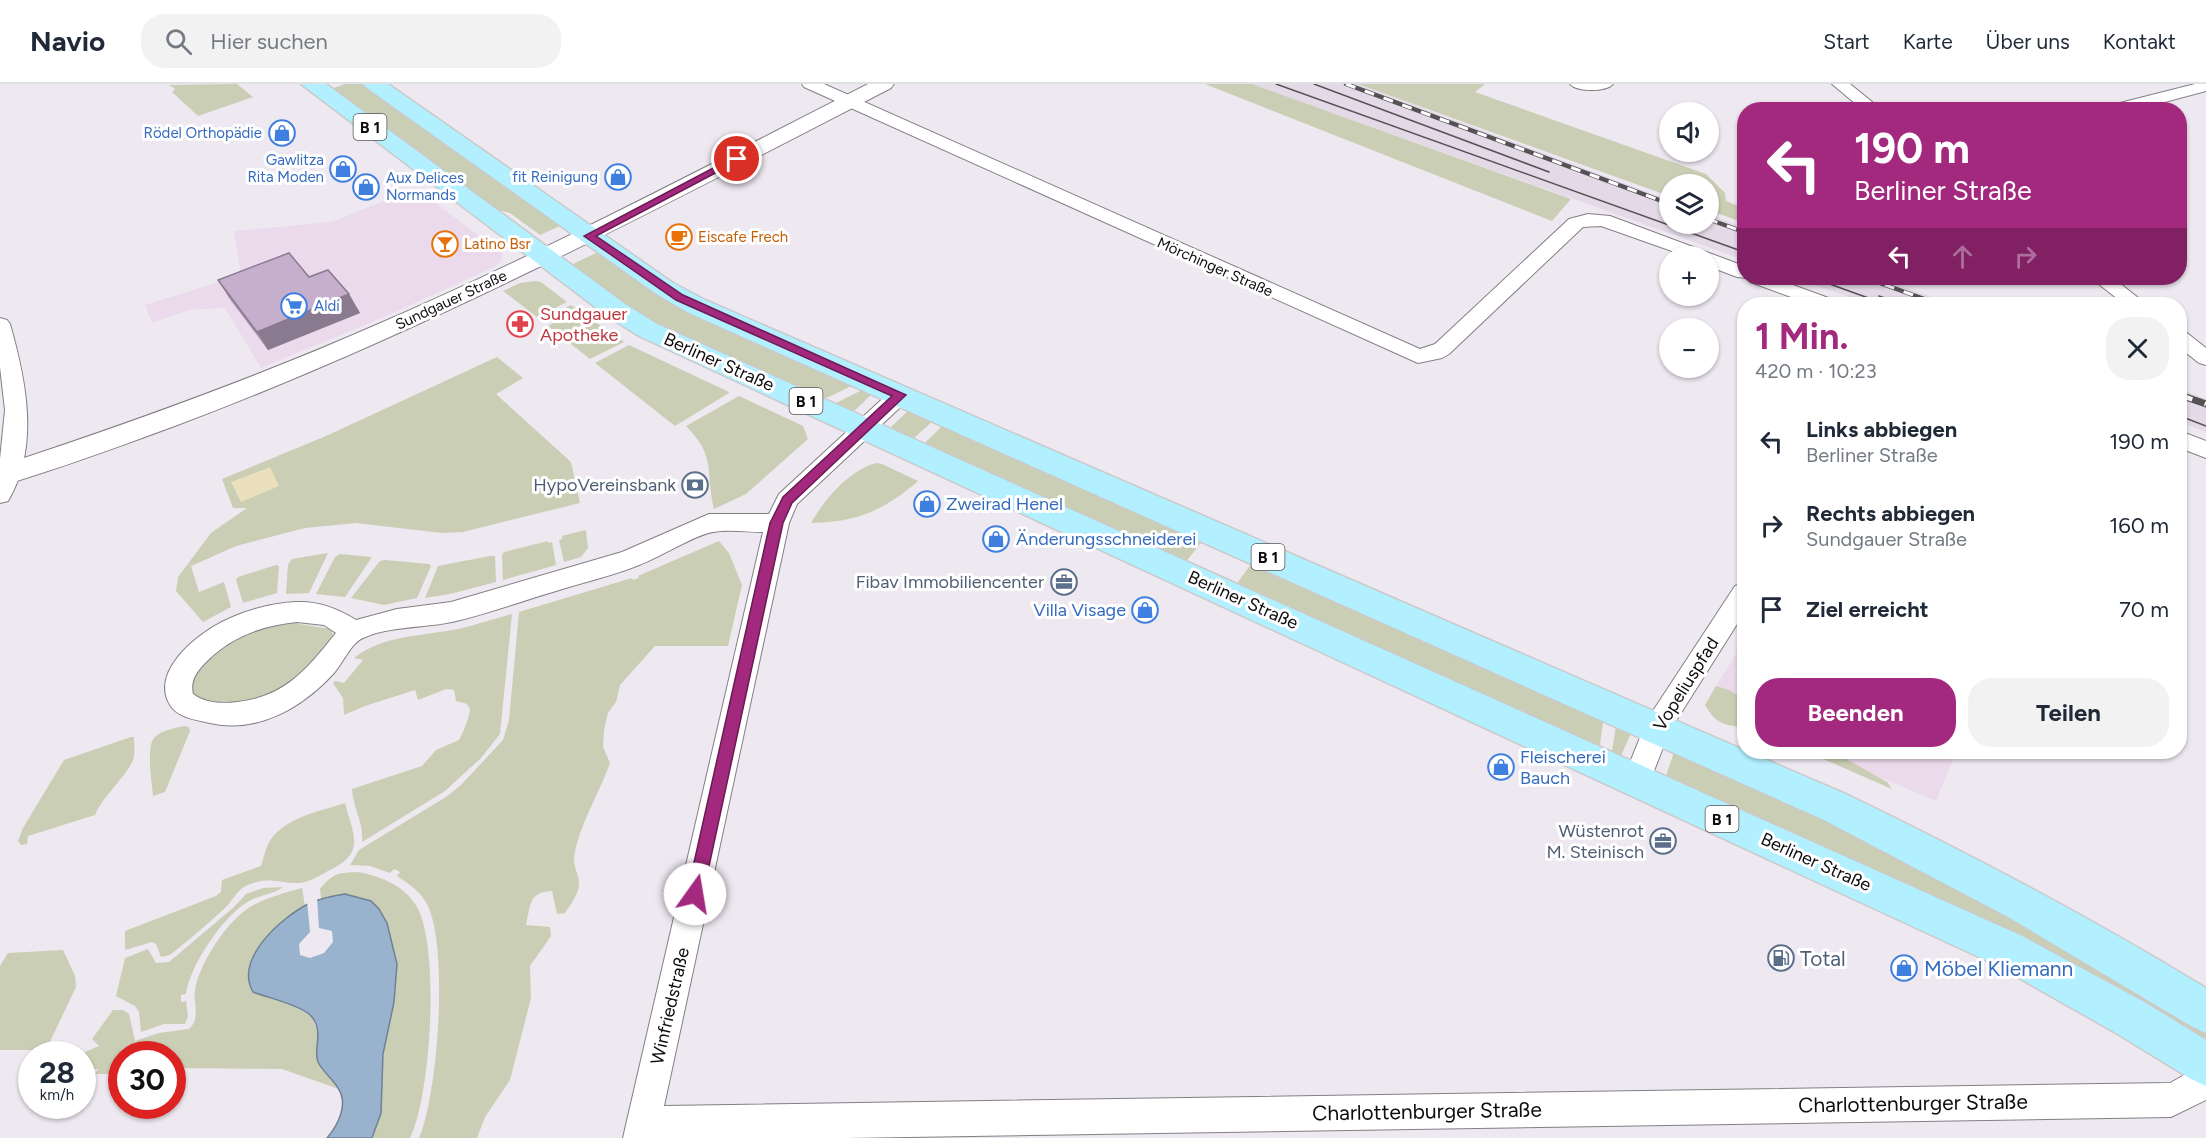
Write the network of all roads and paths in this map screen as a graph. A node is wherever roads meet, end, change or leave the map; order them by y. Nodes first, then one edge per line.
1 (312, 84) edge
2 (374, 84) edge
3 (810, 84) edge
4 (884, 84) edge
5 (1578, 84) edge
6 (1605, 84) edge
7 (1840, 84) edge
8 (2206, 86) edge
9 (848, 102) junction
10 (1864, 102) edge
11 (2145, 102) edge
12 (589, 236) junction
13 (1676, 246) edge
14 (544, 256) junction
15 (1719, 263) edge
16 (1737, 270) edge
17 (1776, 285) edge
18 (2110, 285) edge
19 (1808, 297) edge
20 (2127, 297) edge
21 (0, 324) edge
22 (2187, 343) edge
23 (2206, 358) edge
24 (900, 395) junction
25 (864, 427) junction
26 (2187, 442) edge
27 (2206, 450) edge
28 (3, 481) edge
29 (777, 523) junction
30 (1737, 604) edge
31 (352, 631) junction
32 (1657, 728) junction
33 (1637, 780) junction
34 (2206, 1012) edge
35 (2206, 1064) edge
36 (2206, 1080) edge
37 (642, 1131) edge

1 - 14 main road, Berliner Straße / B 1
2 - 12 main road, B 1
3 - 9 street, Mörchinger Straße
4 - 9 street, Sundgauer Straße
5 - 6 street
7 - 10 street
8 - 11 street
9 - 12 street, Sundgauer Straße
9 - 13 street, Mörchinger Straße
12 - 14 street, Sundgauer Straße
12 - 24 main road, B 1
14 - 25 main road, Berliner Straße / B 1
14 - 28 street, Sundgauer Straße
15 - 16 street
17 - 19 street
18 - 20 street
21 - 28 street
22 - 23 street
24 - 25 street, Winfriedstraße
24 - 32 main road, B 1
25 - 29 street, Winfriedstraße
25 - 33 main road, Berliner Straße / B 1
26 - 27 street
29 - 31 street
29 - 37 street, Winfriedstraße
30 - 32 street, Vopeliuspfad
31 - 31 street
32 - 33 street, Vopeliuspfad
32 - 34 main road, B 1
33 - 35 main road, Berliner Straße / B 1
36 - 37 street, Charlottenburger Straße

